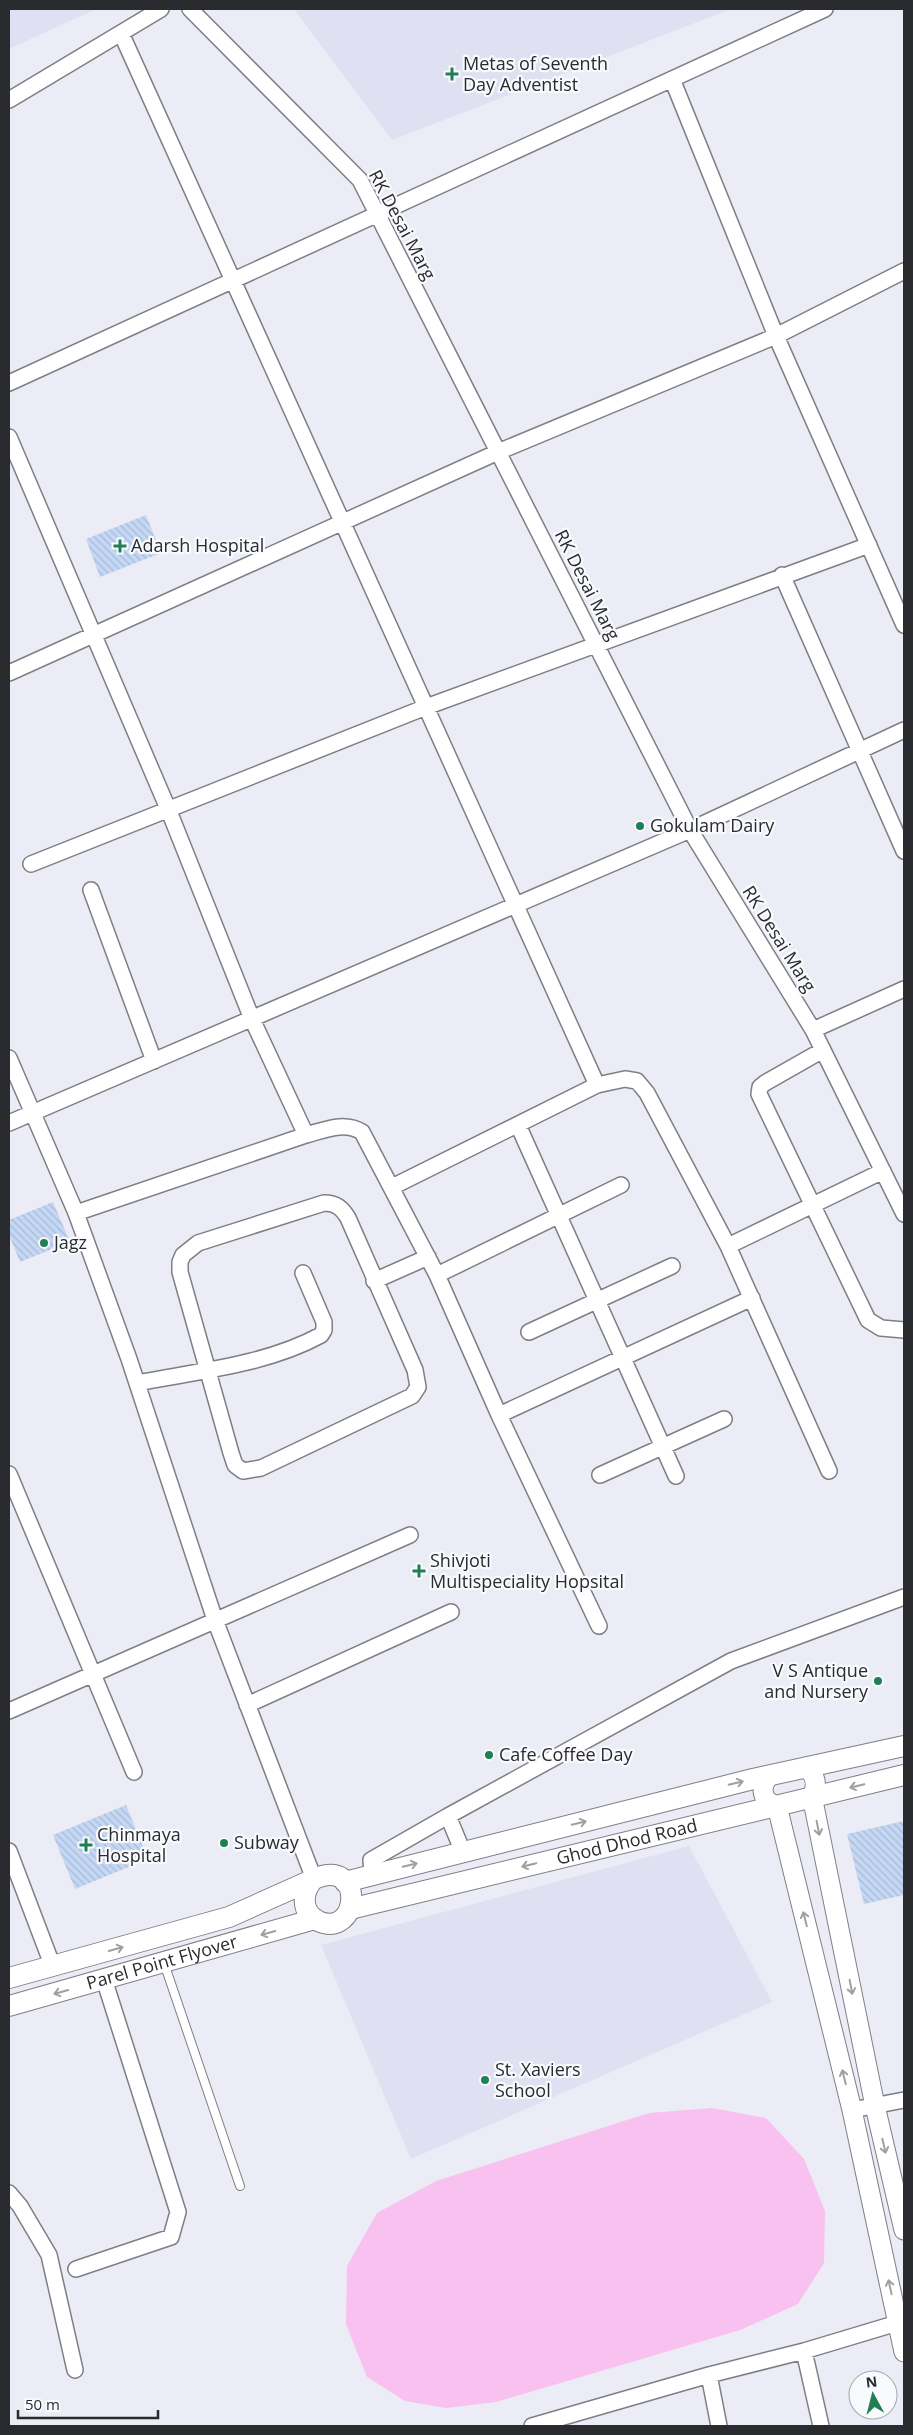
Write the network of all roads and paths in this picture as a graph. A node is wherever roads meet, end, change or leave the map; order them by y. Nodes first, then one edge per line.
1 (161, 9) edge
2 (190, 9) edge
3 (825, 9) edge
4 (121, 33) junction
5 (672, 79) junction
6 (9, 100) edge
7 (377, 214) junction
8 (904, 272) edge
9 (233, 280) junction
10 (776, 336) junction
11 (9, 383) edge
12 (9, 437) edge
13 (498, 452) junction
14 (343, 522) junction
15 (869, 545) junction
16 (782, 575) junction
17 (904, 625) edge
18 (92, 635) junction
19 (596, 646) junction
20 (9, 672) edge
21 (426, 706) junction
22 (904, 730) edge
23 (859, 751) junction
24 (169, 811) junction
25 (690, 830) junction
26 (904, 851) edge
27 (31, 864) dead end
28 (91, 890) dead end
29 (516, 905) junction
30 (904, 990) edge
31 (252, 1019) junction
32 (813, 1030) junction
33 (823, 1050) junction
34 (9, 1058) edge
35 (154, 1061) junction
36 (598, 1085) junction
37 (34, 1113) junction
38 (9, 1123) edge
39 (518, 1125) junction
40 (306, 1134) junction
41 (883, 1171) junction
42 (621, 1185) dead end
43 (392, 1187) junction
44 (812, 1206) junction
45 (76, 1213) junction
46 (904, 1214) edge
47 (560, 1217) junction
48 (728, 1246) junction
49 (428, 1257) junction
50 (672, 1266) dead end
51 (303, 1273) dead end
52 (437, 1275) junction
53 (374, 1280) junction
54 (752, 1298) junction
55 (596, 1301) junction
56 (904, 1330) edge
57 (529, 1332) dead end
58 (621, 1358) junction
59 (208, 1369) junction
60 (137, 1383) junction
61 (499, 1415) junction
62 (724, 1419) dead end
63 (663, 1446) junction
64 (829, 1471) dead end
65 (9, 1474) edge
66 (600, 1474) dead end
67 (676, 1476) dead end
68 (410, 1535) dead end
69 (904, 1597) edge
70 (451, 1612) dead end
71 (215, 1620) junction
72 (599, 1626) dead end
73 (93, 1674) junction
74 (247, 1705) junction
75 (9, 1711) edge
76 (904, 1746) edge
77 (806, 1767) junction
78 (134, 1772) dead end
79 (770, 1775) junction
80 (904, 1775) edge
81 (812, 1796) junction
82 (778, 1806) junction
83 (448, 1816) junction
84 (9, 1851) edge
85 (464, 1852) junction
86 (372, 1874) junction
87 (314, 1879) junction
88 (346, 1882) junction
89 (350, 1909) junction
90 (315, 1919) junction
91 (164, 1962) junction
92 (53, 1967) junction
93 (9, 1978) edge
94 (104, 1979) junction
95 (9, 2006) edge
96 (904, 2100) edge
97 (875, 2106) junction
98 (852, 2110) junction
99 (240, 2186) dead end
100 (9, 2193) edge
101 (904, 2230) edge
102 (76, 2269) dead end
103 (901, 2322) edge
104 (804, 2351) junction
105 (904, 2352) edge
106 (75, 2370) dead end
107 (709, 2374) junction
108 (532, 2426) edge
109 (719, 2426) edge
110 (821, 2426) edge

1 - 4 street
2 - 7 street, RK Desai Marg
3 - 5 street
4 - 6 street
4 - 9 street
5 - 7 street
5 - 10 street
7 - 9 street
7 - 13 street, RK Desai Marg
8 - 10 street
9 - 11 street
9 - 14 street
10 - 13 street
10 - 15 street
12 - 18 street
13 - 14 street
13 - 19 street, RK Desai Marg
14 - 18 street
14 - 21 street
15 - 16 street
15 - 17 street
16 - 19 street
16 - 23 street
18 - 20 street
18 - 24 street
19 - 21 street
19 - 25 street, RK Desai Marg
21 - 24 street
21 - 29 street
22 - 23 street
23 - 25 street
23 - 26 street
24 - 27 street
24 - 31 street
25 - 29 street
25 - 32 street, RK Desai Marg
28 - 35 street
29 - 31 street
29 - 36 street
30 - 32 street
31 - 35 street
31 - 40 street
32 - 33 street, RK Desai Marg
33 - 41 street, RK Desai Marg
33 - 44 street
34 - 37 street
35 - 37 street
36 - 39 street
36 - 48 street
37 - 38 street
37 - 45 street
39 - 43 street
39 - 47 street
40 - 43 street
40 - 45 street
41 - 44 street
41 - 46 street, RK Desai Marg
42 - 47 street
43 - 49 street
44 - 48 street
44 - 56 street
45 - 60 street
47 - 52 street
47 - 55 street
48 - 54 street
49 - 52 street
49 - 53 street
50 - 55 street
51 - 59 street
52 - 61 street
53 - 59 street
53 - 59 street
54 - 58 street
54 - 64 street
55 - 57 street
55 - 58 street
58 - 61 street
58 - 63 street
59 - 60 street
60 - 71 street
61 - 72 street
62 - 63 street
63 - 66 street
63 - 67 street
65 - 73 street
68 - 71 street
69 - 83 street
70 - 74 street
71 - 73 street
71 - 74 street
73 - 75 street
73 - 78 street
74 - 87 street
76 - 77 main road
77 - 79 main road
77 - 81 street
79 - 82 street
85 -> 79 main road
80 -> 81 main road, Ghod Dhod Road
81 - 82 main road, Ghod Dhod Road
81 -> 97 street
82 -> 89 main road, Ghod Dhod Road
98 -> 82 street
83 - 85 street
83 - 86 street
84 - 92 street
86 -> 85 main road
86 - 88 main road
87 - 88 main road
87 - 90 main road
92 -> 87 main road
88 - 89 main road
89 - 90 main road, Ghod Dhod Road
90 -> 91 main road, Parel Point Flyover
91 - 94 main road, Parel Point Flyover
91 - 99 lane
92 - 93 main road
94 -> 95 main road, Parel Point Flyover
94 - 102 street
96 - 97 street
97 - 98 street
97 -> 101 street
103 -> 98 street
100 - 106 street
103 - 104 street
103 - 105 street
104 - 107 street
104 - 110 street
107 - 108 street
107 - 109 street

